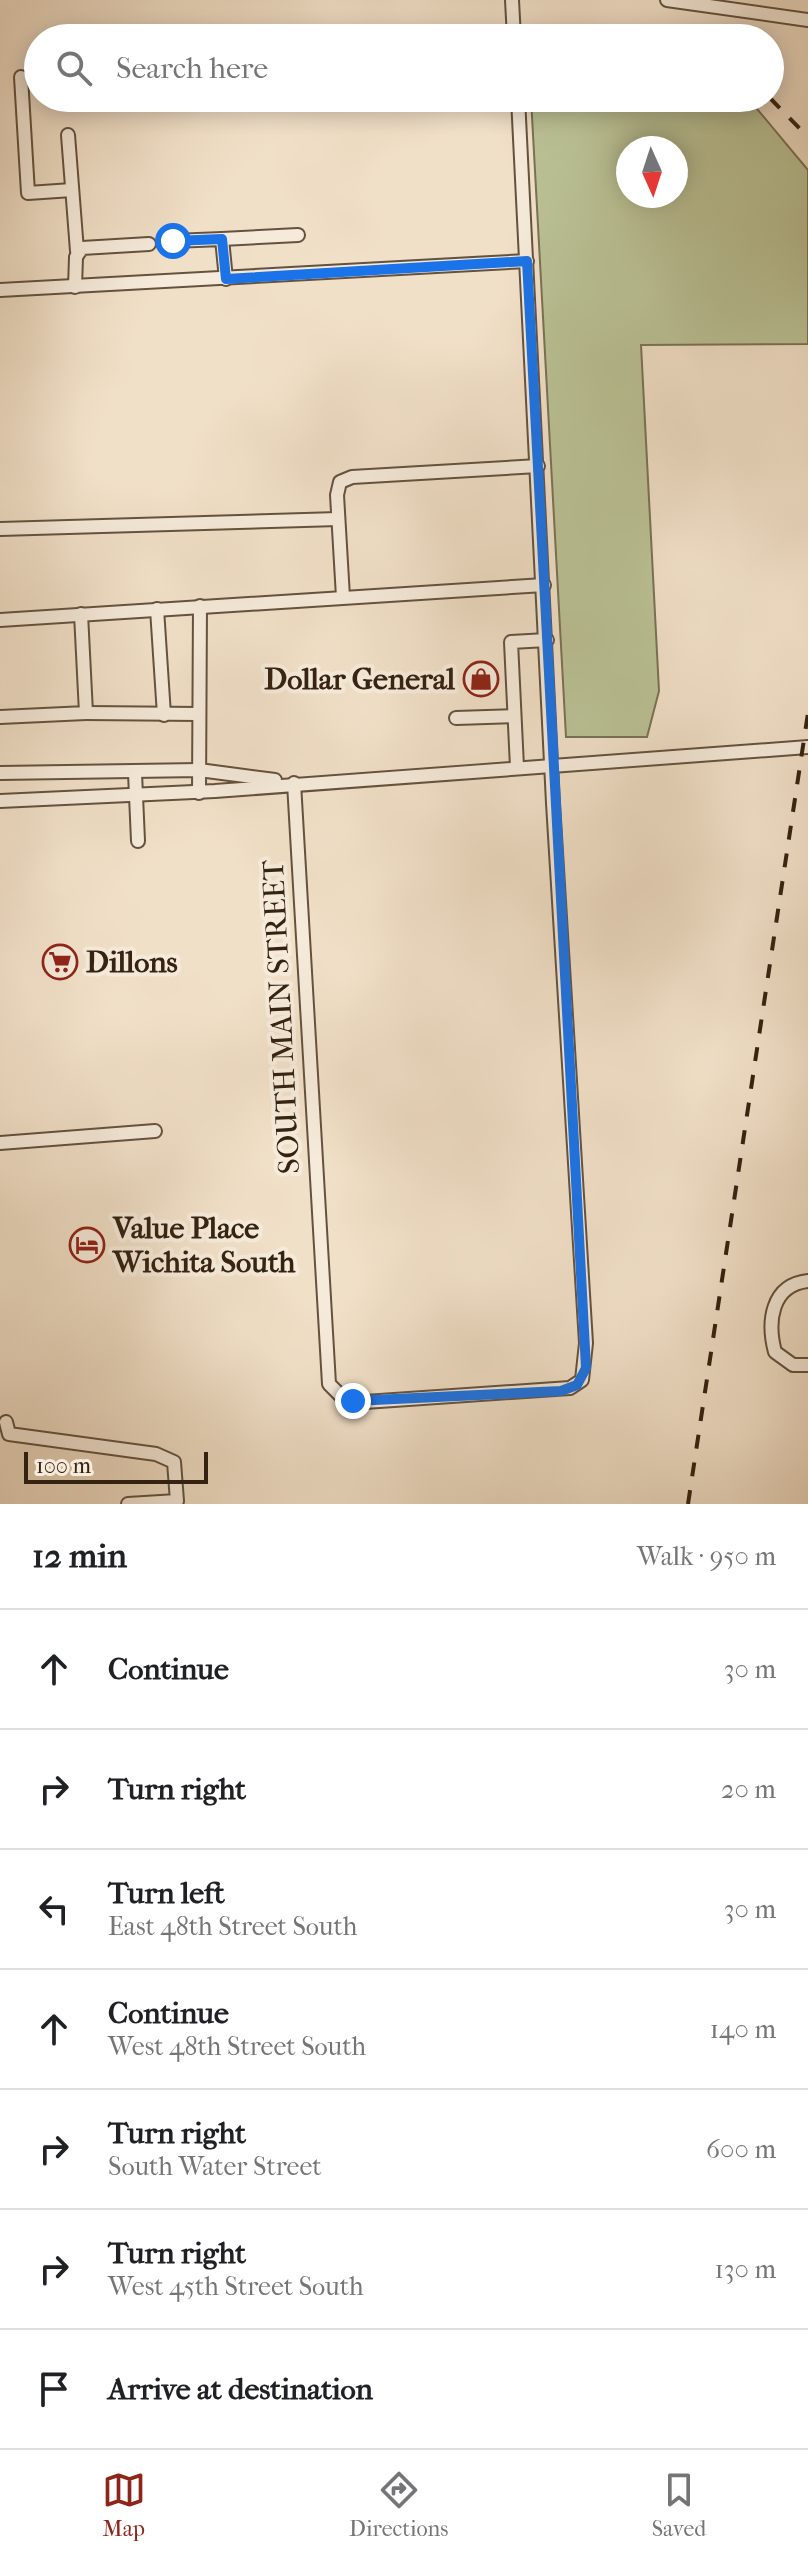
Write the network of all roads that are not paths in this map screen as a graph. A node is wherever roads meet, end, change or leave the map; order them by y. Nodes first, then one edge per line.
1 (512, 0) edge
2 (523, 0) edge
3 (667, 0) edge
4 (808, 20) edge
5 (513, 24) edge
6 (21, 77) dead end
7 (519, 112) edge
8 (68, 135) dead end
9 (72, 190) junction
10 (298, 235) dead end
11 (222, 239) junction
12 (173, 241) dead end
13 (149, 244) dead end
14 (77, 251) junction
15 (527, 261) junction
16 (226, 279) junction
17 (75, 287) junction
18 (0, 290) edge
19 (538, 466) junction
20 (338, 519) junction
21 (0, 529) edge
22 (544, 585) junction
23 (343, 597) junction
24 (200, 606) junction
25 (157, 609) junction
26 (81, 614) junction
27 (0, 620) edge
28 (547, 640) junction
29 (86, 713) junction
30 (199, 714) junction
31 (164, 715) junction
32 (514, 716) junction
33 (0, 717) edge
34 (456, 718) dead end
35 (808, 747) edge
36 (552, 764) junction
37 (517, 767) junction
38 (199, 770) junction
39 (0, 773) edge
40 (135, 773) junction
41 (294, 783) junction
42 (199, 793) junction
43 (136, 797) junction
44 (0, 801) edge
45 (138, 841) dead end
46 (155, 1131) dead end
47 (0, 1143) edge
48 (808, 1281) edge
49 (808, 1365) edge
50 (6, 1422) dead end
51 (128, 1504) edge

1 - 2 street
1 - 5 street
3 - 4 street
6 - 9 street
7 - 15 street
8 - 9 street
9 - 14 street
10 - 11 street
11 - 12 street
11 - 16 street
13 - 14 street
14 - 17 street
15 - 16 street
15 - 19 street
16 - 17 street
17 - 18 street
19 - 20 street
19 - 22 street
20 - 21 street
20 - 23 street
22 - 23 street
22 - 28 street
23 - 24 street
24 - 25 street
24 - 30 street
25 - 26 street
25 - 31 street
26 - 27 street
26 - 29 street
28 - 32 street
28 - 36 street
29 - 31 street
29 - 33 street
30 - 31 street
30 - 38 street
32 - 34 street
32 - 37 street
35 - 36 street
36 - 37 street
36 - 41 street, SOUTH MAIN STREET
37 - 41 street
38 - 40 street
38 - 41 street
38 - 42 street
39 - 40 street
40 - 43 street
41 - 42 street
42 - 43 street
43 - 44 street
43 - 45 street
46 - 47 street
48 - 49 street
50 - 51 street

